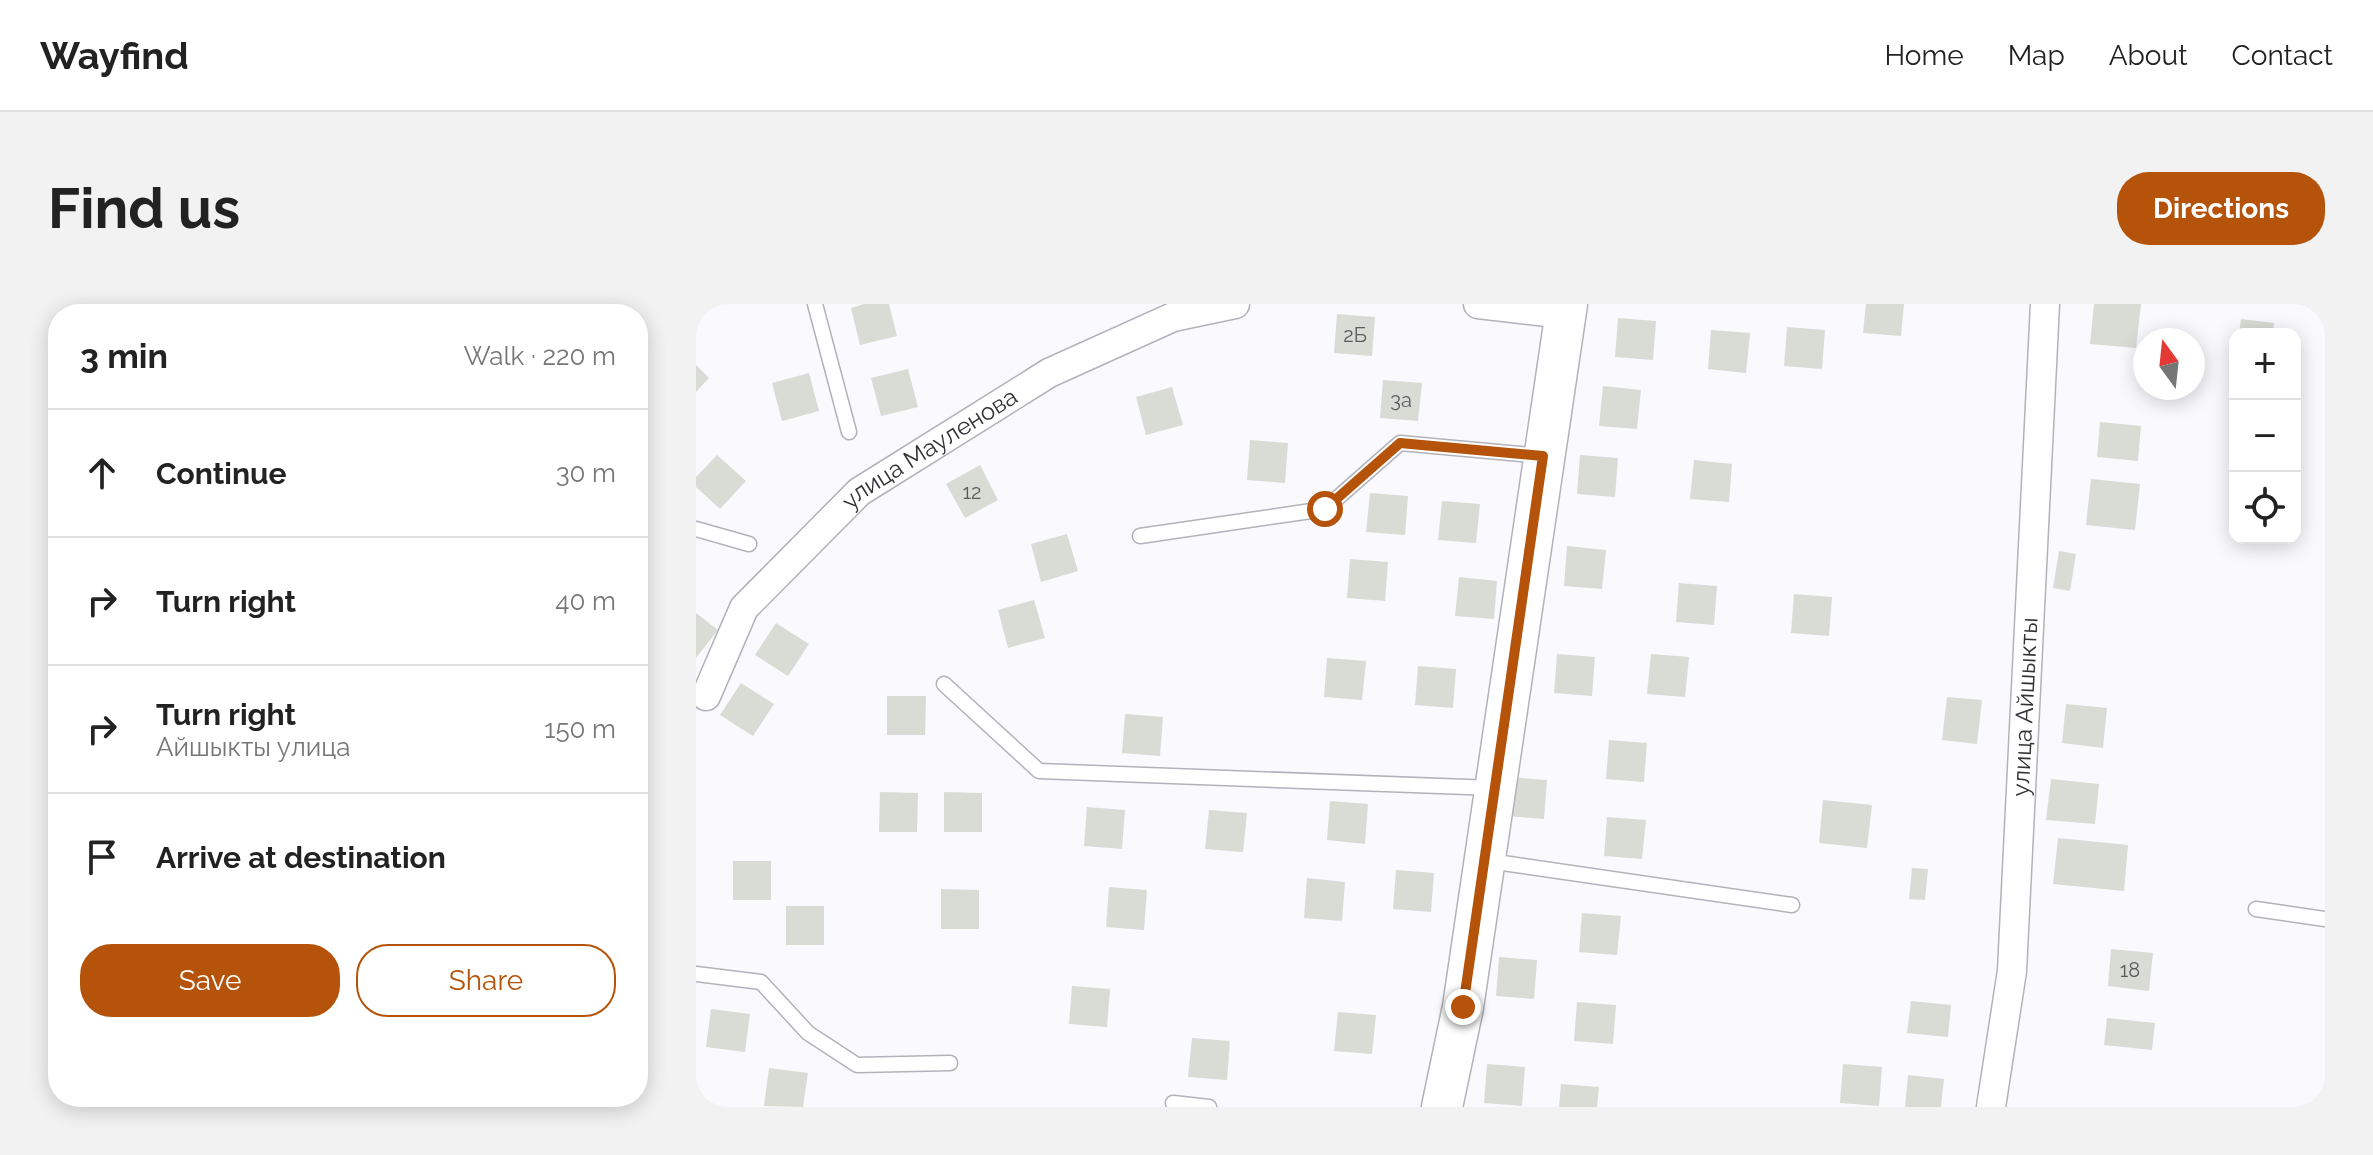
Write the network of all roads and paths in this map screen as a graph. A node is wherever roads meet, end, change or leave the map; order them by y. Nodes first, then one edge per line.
1 (815, 304) edge
2 (1235, 304) edge
3 (1478, 304) edge
4 (2045, 304) edge
5 (1566, 309) edge
6 (849, 432) dead end
7 (1543, 456) junction
8 (696, 529) edge
9 (1140, 536) dead end
10 (749, 544) dead end
11 (944, 684) dead end
12 (706, 696) dead end
13 (1495, 788) junction
14 (1484, 860) junction
15 (1792, 905) dead end
16 (2256, 909) dead end
17 (2325, 919) edge
18 (696, 974) edge
19 (950, 1063) dead end
20 (1173, 1103) dead end
21 (1209, 1107) edge
22 (1442, 1107) edge
23 (1991, 1107) edge

1 - 6 lane
2 - 12 street, улица Мауленова
3 - 5 street
4 - 23 street, улица Айшыкты
5 - 7 street
7 - 9 lane
7 - 13 street
8 - 10 lane
11 - 13 lane
13 - 14 street
14 - 15 lane
14 - 22 street
16 - 17 lane
18 - 19 lane
20 - 21 lane

